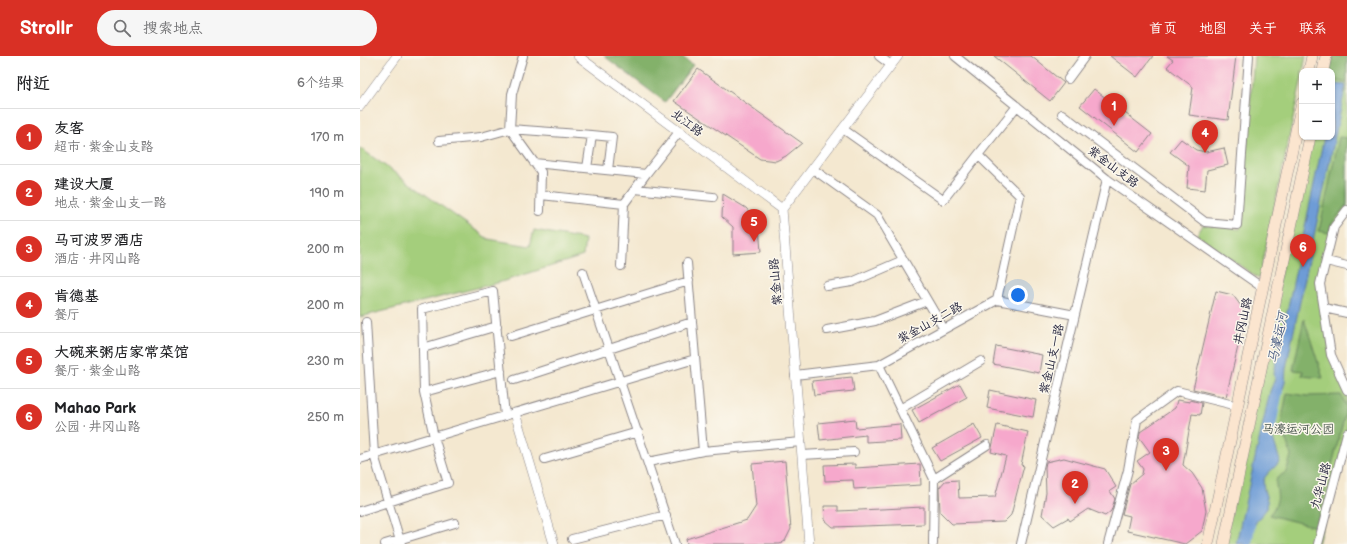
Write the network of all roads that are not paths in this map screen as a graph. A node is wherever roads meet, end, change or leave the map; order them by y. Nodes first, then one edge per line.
1 (397, 56) edge
2 (523, 56) edge
3 (578, 56) edge
4 (879, 56) edge
5 (898, 56) edge
6 (955, 56) edge
7 (1085, 56) edge
8 (1249, 56) edge
9 (1312, 56) edge
10 (1326, 56) edge
11 (891, 65) junction
12 (1310, 68) edge
13 (1324, 68) edge
14 (1068, 79) dead end
15 (1302, 104) edge
16 (360, 106) edge
17 (1017, 106) junction
18 (1062, 114) dead end
19 (510, 129) junction
20 (843, 130) junction
21 (679, 132) junction
22 (592, 135) junction
23 (1309, 140) edge
24 (439, 141) dead end
25 (978, 155) junction
26 (534, 163) junction
27 (587, 168) junction
28 (813, 169) junction
29 (608, 170) junction
30 (646, 174) junction
31 (1107, 179) junction
32 (635, 188) junction
33 (541, 195) junction
34 (713, 197) dead end
35 (624, 204) junction
36 (782, 209) junction
37 (1347, 210) edge
38 (540, 211) dead end
39 (903, 260) junction
40 (1326, 261) junction
41 (687, 263) dead end
42 (621, 266) dead end
43 (1347, 266) edge
44 (583, 272) dead end
45 (688, 281) junction
46 (827, 286) dead end
47 (1263, 288) junction
48 (997, 300) junction
49 (927, 301) junction
50 (1324, 308) junction
51 (596, 309) junction
52 (1347, 313) edge
53 (1075, 315) junction
54 (366, 322) dead end
55 (692, 322) junction
56 (497, 326) junction
57 (944, 329) junction
58 (827, 330) dead end
59 (511, 336) dead end
60 (423, 348) junction
61 (610, 350) junction
62 (695, 359) junction
63 (981, 361) dead end
64 (879, 365) junction
65 (501, 371) junction
66 (795, 374) junction
67 (514, 380) dead end
68 (621, 382) junction
69 (1347, 390) edge
70 (424, 392) junction
71 (1238, 406) junction
72 (900, 409) junction
73 (515, 413) junction
74 (505, 416) junction
75 (638, 432) junction
76 (1347, 434) edge
77 (434, 437) junction
78 (800, 442) junction
79 (987, 445) dead end
80 (703, 451) junction
81 (854, 452) dead end
82 (374, 455) junction
83 (802, 455) junction
84 (360, 459) edge
85 (545, 459) dead end
86 (648, 462) junction
87 (934, 479) junction
88 (388, 502) junction
89 (360, 511) edge
90 (666, 515) junction
91 (455, 523) dead end
92 (572, 539) dead end
93 (401, 542) edge
94 (385, 544) edge
95 (554, 544) edge
96 (675, 544) edge
97 (809, 544) edge
98 (933, 544) edge
99 (1021, 544) edge
100 (1108, 544) edge
101 (1208, 544) edge
102 (1224, 544) edge
103 (1318, 544) edge

1 - 16 street
2 - 19 street
3 - 21 street, 北江路
4 - 11 street
5 - 11 street
6 - 17 street, 紫金山支路
7 - 14 street
8 - 18 street
9 - 12 main road
10 - 13 main road
11 - 20 street
15 - 47 main road, 井冈山路
17 - 25 street
17 - 31 street, 紫金山支路
19 - 22 street
19 - 24 street
19 - 26 street
20 - 25 street
20 - 28 street
21 - 30 street
21 - 36 street, 北江路
22 - 27 street
22 - 29 street
23 - 102 main road
25 - 48 street
26 - 27 street
26 - 33 street
27 - 29 street
28 - 36 street
28 - 39 street
29 - 30 street
30 - 32 street
31 - 47 street, 紫金山支路
31 - 53 street, 紫金山支一路
32 - 34 street
32 - 35 street
33 - 35 street
33 - 38 street
35 - 42 street
36 - 66 street, 紫金山路
37 - 40 street
39 - 46 street
39 - 49 street
40 - 43 street
40 - 50 street
41 - 45 street
44 - 51 street
45 - 51 street
45 - 55 street
47 - 71 main road, 井冈山路
48 - 53 street
48 - 57 street, 紫金山支二路
49 - 57 street
49 - 58 street
50 - 52 street
50 - 69 street
51 - 59 street
51 - 61 street
53 - 99 street, 紫金山支一路
54 - 82 street
55 - 61 street
55 - 62 street
56 - 60 street
56 - 60 street
56 - 65 street
57 - 64 street, 紫金山支二路
60 - 70 street
61 - 67 street
61 - 68 street
62 - 68 street
62 - 80 street
63 - 72 street
64 - 66 street, 紫金山支二路
64 - 72 street
65 - 70 street
65 - 74 street
66 - 78 street, 紫金山路
68 - 73 street
68 - 75 street
70 - 77 street
71 - 100 street
71 - 101 main road, 井冈山路
72 - 87 street
73 - 74 street
73 - 95 street
74 - 77 street
75 - 85 street
75 - 86 street
76 - 103 street, 九华山路
77 - 82 street
77 - 88 street
78 - 80 street
78 - 83 street, 紫金山路
79 - 87 street
80 - 86 street
81 - 83 street
82 - 84 street
82 - 88 street
83 - 97 street, 紫金山路
86 - 90 street
87 - 98 street
88 - 89 street
88 - 93 street
90 - 92 street
90 - 96 street
91 - 93 street
93 - 94 street

